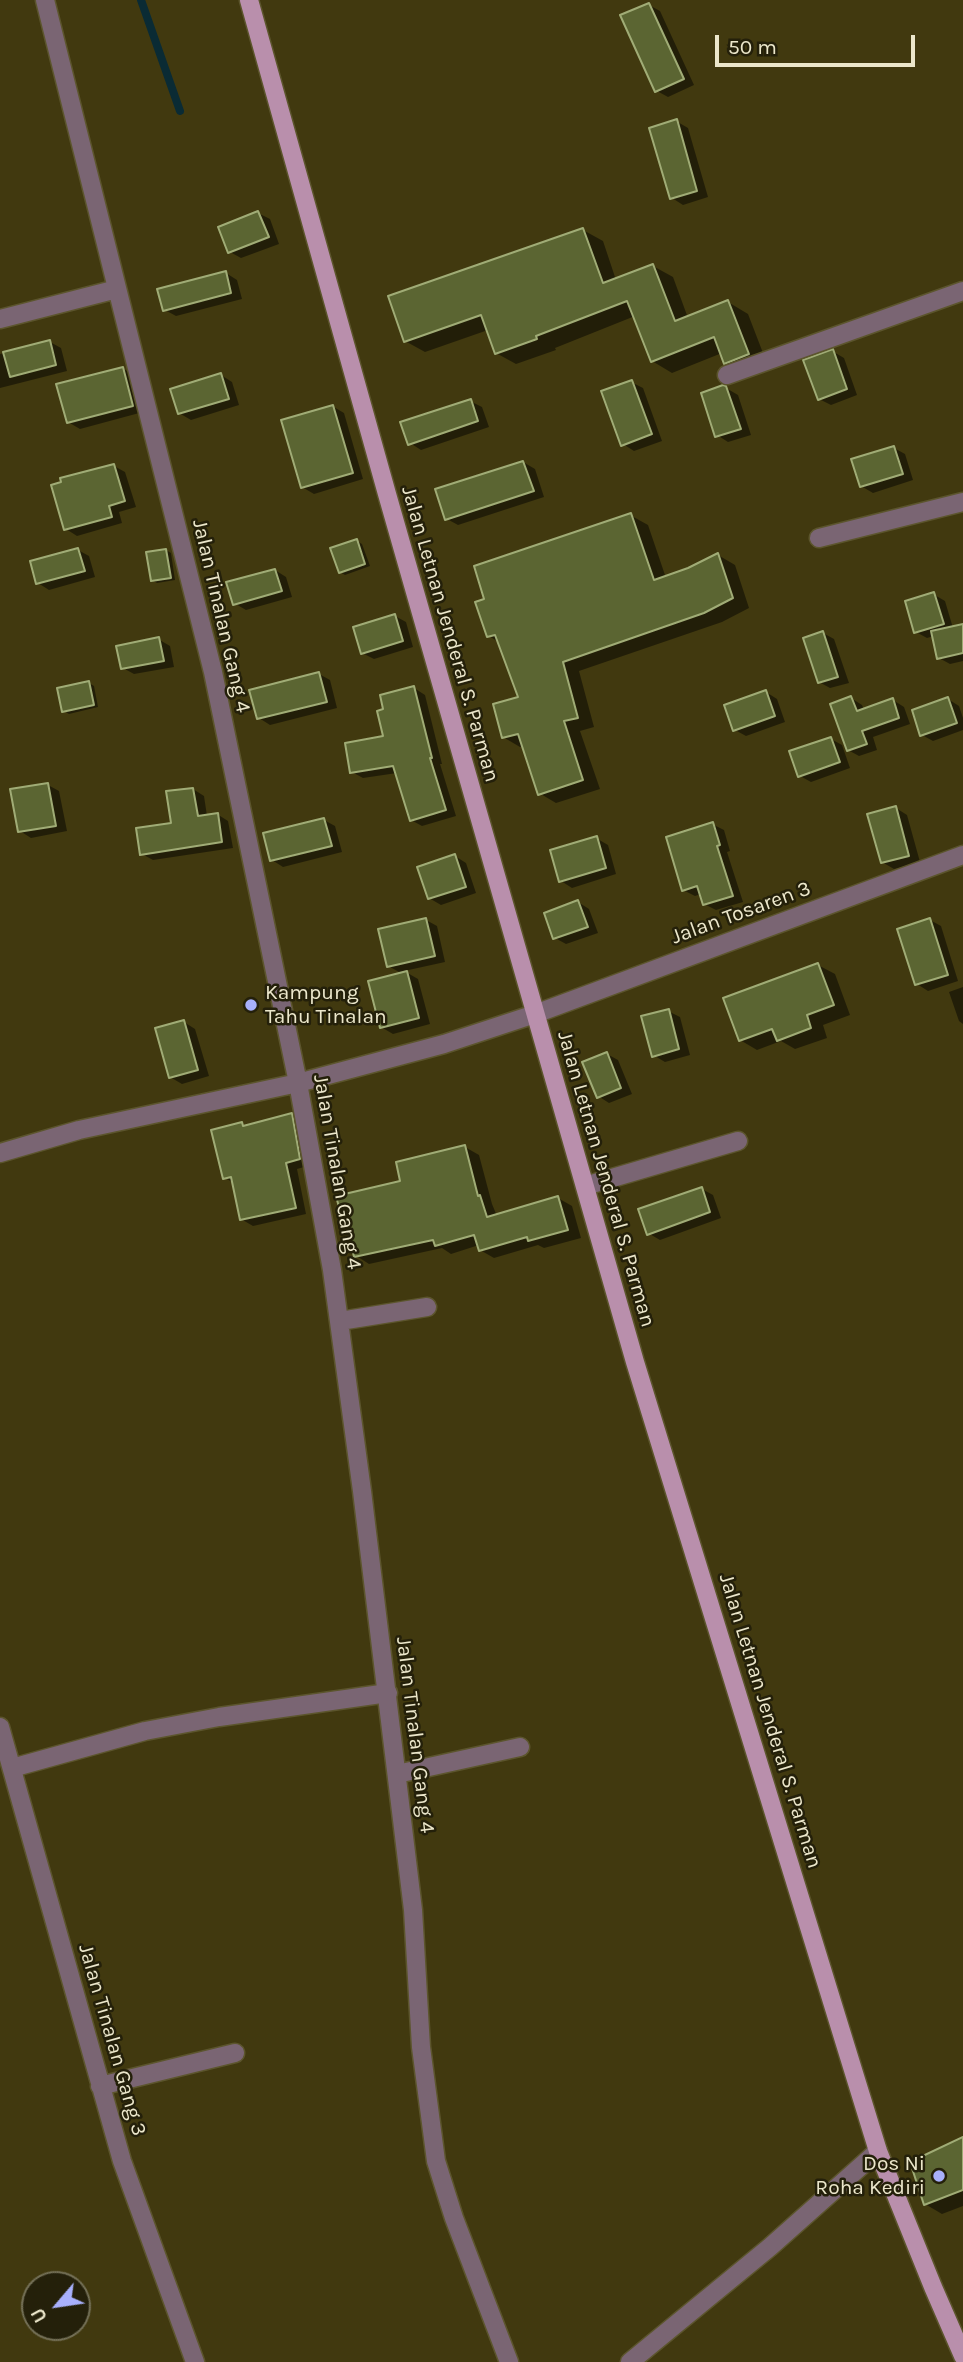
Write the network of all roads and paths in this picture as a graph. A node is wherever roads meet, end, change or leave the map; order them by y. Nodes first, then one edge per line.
1 (45, 0) edge
2 (249, 0) edge
3 (117, 289) junction
4 (963, 291) edge
5 (0, 319) edge
6 (727, 375) dead end
7 (963, 502) edge
8 (819, 538) dead end
9 (963, 855) edge
10 (535, 1014) junction
11 (298, 1083) junction
12 (738, 1141) dead end
13 (0, 1153) edge
14 (585, 1186) junction
15 (427, 1307) dead end
16 (340, 1321) junction
17 (388, 1693) junction
18 (0, 1727) edge
19 (520, 1747) dead end
20 (12, 1768) junction
21 (397, 1774) junction
22 (235, 2053) dead end
23 (100, 2086) junction
24 (878, 2151) junction
25 (963, 2356) edge
26 (195, 2362) edge
27 (509, 2362) edge
28 (630, 2362) edge

1 - 3 street, Jalan Tinalan Gang 4
2 - 10 main road, Jalan Letnan Jenderal S. Parman
3 - 5 street
3 - 11 street, Jalan Tinalan Gang 4
4 - 6 street
7 - 8 street
9 - 10 street, Jalan Tosaren 3
10 - 11 street, Jalan Tosaren 3
10 - 14 main road, Jalan Letnan Jenderal S. Parman
11 - 13 street, Jalan Tosaren 3
11 - 16 street, Jalan Tinalan Gang 4
12 - 14 street
14 - 24 main road, Jalan Letnan Jenderal S. Parman
15 - 16 street
16 - 17 street, Jalan Tinalan Gang 4
17 - 20 street
17 - 21 street, Jalan Tinalan Gang 4
18 - 20 street, Jalan Tinalan Gang 3
19 - 21 street
20 - 23 street, Jalan Tinalan Gang 3
21 - 27 street, Jalan Tinalan Gang 4
22 - 23 street
23 - 26 street, Jalan Tinalan Gang 3
24 - 25 main road, Jalan Letnan Jenderal S. Parman
24 - 28 street

